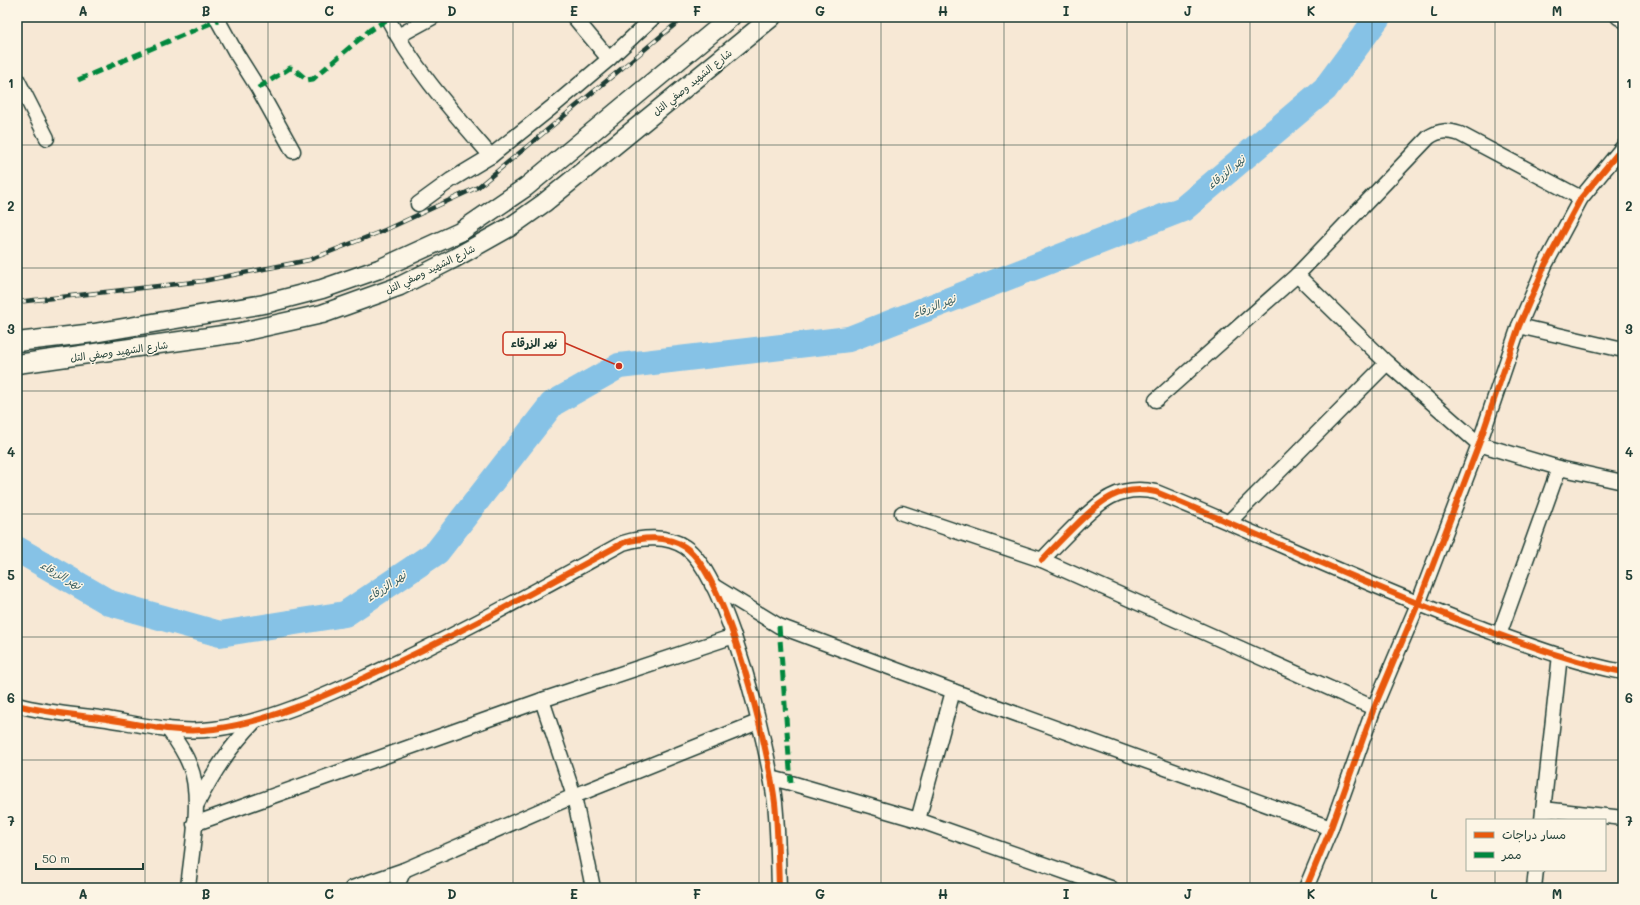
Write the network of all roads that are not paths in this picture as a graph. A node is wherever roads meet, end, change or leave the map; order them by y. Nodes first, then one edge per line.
1 (216, 17) edge
2 (387, 17) edge
3 (433, 17) edge
4 (574, 17) edge
5 (654, 17) edge
6 (732, 17) edge
7 (772, 17) edge
8 (1618, 17) edge
9 (1623, 20) edge
10 (398, 36) junction
11 (609, 59) junction
12 (17, 79) edge
13 (47, 138) dead end
14 (1623, 147) edge
15 (293, 151) dead end
16 (491, 156) junction
17 (1581, 198) junction
18 (418, 204) dead end
19 (1296, 275) junction
20 (1519, 326) junction
21 (17, 342) edge
22 (1623, 350) edge
23 (1387, 363) junction
24 (17, 364) edge
25 (1156, 400) dead end
26 (1479, 444) junction
27 (1559, 468) junction
28 (1623, 482) edge
29 (902, 513) dead end
30 (1229, 522) junction
31 (1042, 560) junction
32 (712, 585) junction
33 (1418, 604) junction
34 (1499, 635) junction
35 (734, 636) junction
36 (1560, 655) junction
37 (1623, 672) edge
38 (953, 692) junction
39 (542, 700) junction
40 (17, 705) edge
41 (1374, 708) junction
42 (254, 721) junction
43 (758, 722) junction
44 (168, 729) junction
45 (771, 778) junction
46 (574, 796) junction
47 (196, 804) junction
48 (1542, 815) edge
49 (1623, 818) edge
50 (918, 820) junction
51 (194, 824) junction
52 (1331, 828) junction
53 (404, 870) junction
54 (1536, 871) edge
55 (188, 888) edge
56 (352, 888) edge
57 (396, 888) edge
58 (593, 888) edge
59 (779, 888) edge
60 (1111, 888) edge
61 (1306, 888) edge
62 (1534, 888) edge

1 - 15 street
2 - 10 street
3 - 10 street
4 - 11 street
5 - 11 street
6 - 21 main road, شارع الشهيد وصفي التل
7 - 24 main road, شارع الشهيد وصفي التل
8 - 9 street
10 - 16 street
11 - 16 street
12 - 13 street
14 - 17 street
16 - 18 street
17 - 19 street
17 - 20 street
19 - 23 street
19 - 25 street
20 - 22 street
20 - 26 street
23 - 26 street
23 - 30 street
26 - 27 street
26 - 33 street
27 - 28 street
27 - 34 street
29 - 31 street
30 - 31 street
30 - 33 street
31 - 41 street
32 - 35 street
32 - 38 street
32 - 42 street
33 - 34 street
33 - 41 street
34 - 36 street
35 - 39 street
35 - 43 street
36 - 37 street
36 - 48 street
38 - 50 street
38 - 52 street
39 - 46 street
39 - 51 street
40 - 44 street
41 - 52 street
42 - 44 street
42 - 47 street
43 - 45 street
43 - 46 street
44 - 47 street
45 - 50 street
45 - 59 street
46 - 53 street
46 - 58 street
47 - 51 street
48 - 49 street
50 - 60 street
51 - 55 street
52 - 61 street
53 - 56 street
53 - 57 street
54 - 62 street

